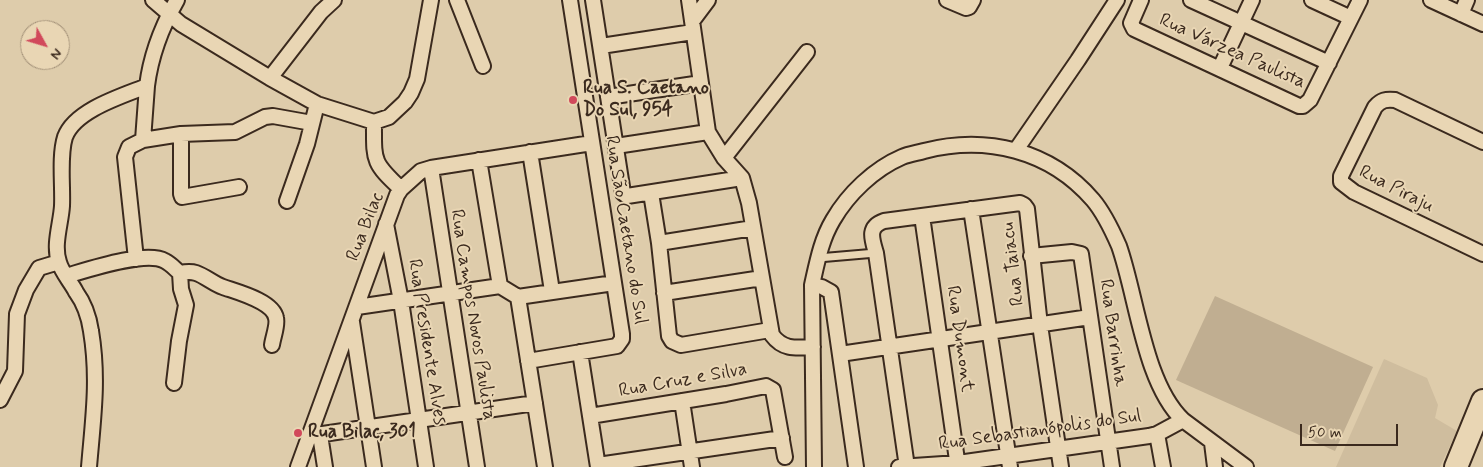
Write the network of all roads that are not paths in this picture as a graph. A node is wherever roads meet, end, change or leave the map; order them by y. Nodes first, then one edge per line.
1 (153, 0) edge
2 (177, 0) edge
3 (334, 0) edge
4 (431, 0) edge
5 (457, 0) edge
6 (570, 0) edge
7 (593, 0) edge
8 (689, 0) edge
9 (708, 0) edge
10 (947, 0) edge
11 (973, 0) edge
12 (1117, 0) edge
13 (1141, 0) edge
14 (1191, 0) edge
15 (1252, 0) edge
16 (1312, 0) edge
17 (1360, 0) edge
18 (1431, 0) edge
19 (1467, 0) edge
20 (1460, 14) junction
21 (168, 15) junction
22 (1351, 18) junction
23 (1242, 22) junction
24 (1483, 24) edge
25 (693, 26) junction
26 (601, 46) junction
27 (807, 52) dead end
28 (1329, 63) junction
29 (483, 66) dead end
30 (1220, 68) junction
31 (270, 78) junction
32 (701, 83) junction
33 (147, 86) junction
34 (608, 97) junction
35 (317, 104) junction
36 (374, 122) junction
37 (312, 124) junction
38 (708, 132) junction
39 (181, 134) junction
40 (144, 140) junction
41 (1483, 142) edge
42 (592, 143) junction
43 (616, 146) junction
44 (1016, 150) junction
45 (530, 152) junction
46 (724, 158) junction
47 (480, 160) junction
48 (430, 168) junction
49 (742, 178) junction
50 (239, 187) dead end
51 (401, 189) junction
52 (651, 192) junction
53 (288, 200) dead end
54 (971, 209) junction
55 (922, 216) junction
56 (386, 223) junction
57 (754, 228) junction
58 (658, 243) junction
59 (876, 253) junction
60 (1483, 254) edge
61 (1031, 256) junction
62 (818, 258) junction
63 (136, 259) junction
64 (59, 262) junction
65 (180, 273) junction
66 (66, 276) junction
67 (762, 278) junction
68 (614, 282) junction
69 (812, 285) junction
70 (500, 286) junction
71 (552, 291) junction
72 (450, 293) junction
73 (664, 293) junction
74 (518, 297) junction
75 (401, 301) junction
76 (356, 307) junction
77 (1090, 317) junction
78 (352, 322) junction
79 (1040, 325) junction
80 (770, 330) junction
81 (990, 332) junction
82 (940, 339) junction
83 (272, 345) dead end
84 (890, 346) junction
85 (813, 347) junction
86 (580, 352) junction
87 (840, 354) junction
88 (528, 361) junction
89 (174, 383) dead end
90 (0, 400) edge
91 (1483, 401) edge
92 (682, 402) junction
93 (534, 403) junction
94 (469, 412) junction
95 (590, 416) junction
96 (419, 420) junction
97 (1183, 420) junction
98 (368, 428) junction
99 (1157, 434) junction
100 (315, 436) junction
101 (782, 438) junction
102 (1108, 440) junction
103 (1212, 443) junction
104 (1058, 448) junction
105 (689, 451) junction
106 (785, 457) dead end
107 (1010, 461) edge
108 (958, 465) edge
109 (598, 466) edge
110 (89, 467) edge
111 (298, 467) edge
112 (325, 467) edge
113 (374, 467) edge
114 (426, 467) edge
115 (477, 467) edge
116 (545, 467) edge
117 (692, 467) edge
118 (814, 467) edge
119 (856, 467) edge
120 (904, 467) edge
121 (1061, 467) edge
122 (1112, 467) edge
123 (1163, 467) edge
124 (1215, 467) edge
125 (1246, 467) edge
126 (1456, 467) edge

1 - 21 street
2 - 21 street
3 - 31 street
4 - 36 street
5 - 29 street
6 - 42 street, Rua São Caetano do Sul
7 - 26 street, Rua São Caetano do Sul
8 - 25 street
9 - 25 street
10 - 11 street
12 - 44 street
13 - 30 street, Rua Várzea Paulista
14 - 23 street
15 - 23 street
16 - 22 street
17 - 22 street
18 - 20 street
19 - 20 street
20 - 24 street
21 - 31 street
21 - 33 street
22 - 28 street
23 - 28 street
23 - 30 street
25 - 26 street
25 - 32 street
26 - 34 street, Rua São Caetano do Sul
27 - 46 street
28 - 30 street, Rua Várzea Paulista
31 - 35 street
32 - 34 street
32 - 38 street
33 - 40 street
33 - 64 street
34 - 43 street, Rua São Caetano do Sul
35 - 36 street
35 - 37 street
36 - 51 street
37 - 39 street
37 - 53 street
38 - 43 street
38 - 46 street
39 - 40 street
39 - 50 street
40 - 63 street
41 - 60 street, Rua Piraju
42 - 45 street, Rua Bilac
42 - 68 street, Rua São Caetano do Sul
43 - 52 street, Rua São Caetano do Sul
44 - 62 street
44 - 97 street
45 - 47 street, Rua Bilac
45 - 71 street
46 - 49 street
47 - 48 street, Rua Bilac
47 - 70 street
48 - 51 street, Rua Bilac
48 - 72 street, Rua Campos Novos Paulista
49 - 52 street
49 - 57 street
51 - 56 street, Rua Bilac
52 - 58 street, Rua São Caetano do Sul
54 - 55 street, Rua Taiacu
54 - 61 street, Rua Taiacu
54 - 81 street
55 - 59 street, Rua Taiacu
55 - 82 street, Rua Dumont
56 - 75 street, Rua Presidente Alves
56 - 76 street, Rua Bilac
57 - 58 street
57 - 67 street
58 - 73 street, Rua São Caetano do Sul
59 - 62 lane
59 - 84 street
61 - 77 street, Rua Barrinha
61 - 79 street, Rua Taiacu
62 - 69 street
63 - 65 street
63 - 66 street
64 - 66 street
64 - 90 street
65 - 83 street
65 - 89 street
66 - 110 street
67 - 73 street
67 - 80 street
68 - 71 street
68 - 86 street, Rua São Caetano do Sul
69 - 85 street
69 - 87 street
70 - 72 street
70 - 74 street
71 - 74 street
72 - 75 street
72 - 94 street, Rua Campos Novos Paulista
73 - 80 street, Rua São Caetano do Sul
74 - 88 street
75 - 76 street
75 - 96 street, Rua Presidente Alves
76 - 78 street, Rua Bilac
77 - 79 street
77 - 102 street, Rua Barrinha
78 - 98 street
78 - 100 street, Rua Bilac
79 - 81 street
79 - 104 street, Rua Taiacu
80 - 85 street
81 - 82 street
81 - 107 street
82 - 84 street
82 - 108 street, Rua Dumont
84 - 87 street
84 - 120 street
85 - 118 street
86 - 88 street
86 - 95 street
87 - 119 street
88 - 93 street
91 - 126 main road
92 - 95 street, Rua Cruz e Silva
92 - 101 street, Rua Cruz e Silva
92 - 105 street
93 - 94 street
93 - 116 street
94 - 96 street
94 - 115 street, Rua Campos Novos Paulista
95 - 109 street
96 - 98 street
96 - 114 street, Rua Presidente Alves
97 - 99 street, Rua Sebastianópolis do Sul
97 - 103 street
98 - 100 street
98 - 113 street
99 - 102 street, Rua Sebastianópolis do Sul
99 - 123 street
100 - 111 street, Rua Bilac
100 - 112 street
101 - 105 street
101 - 106 street, Rua Cruz e Silva
102 - 104 street, Rua Sebastianópolis do Sul
102 - 122 street, Rua Barrinha
103 - 124 street
103 - 125 street
104 - 107 street, Rua Sebastianópolis do Sul
104 - 121 street, Rua Taiacu
105 - 109 street
105 - 117 street
107 - 108 street, Rua Sebastianópolis do Sul
108 - 120 street, Rua Sebastianópolis do Sul

